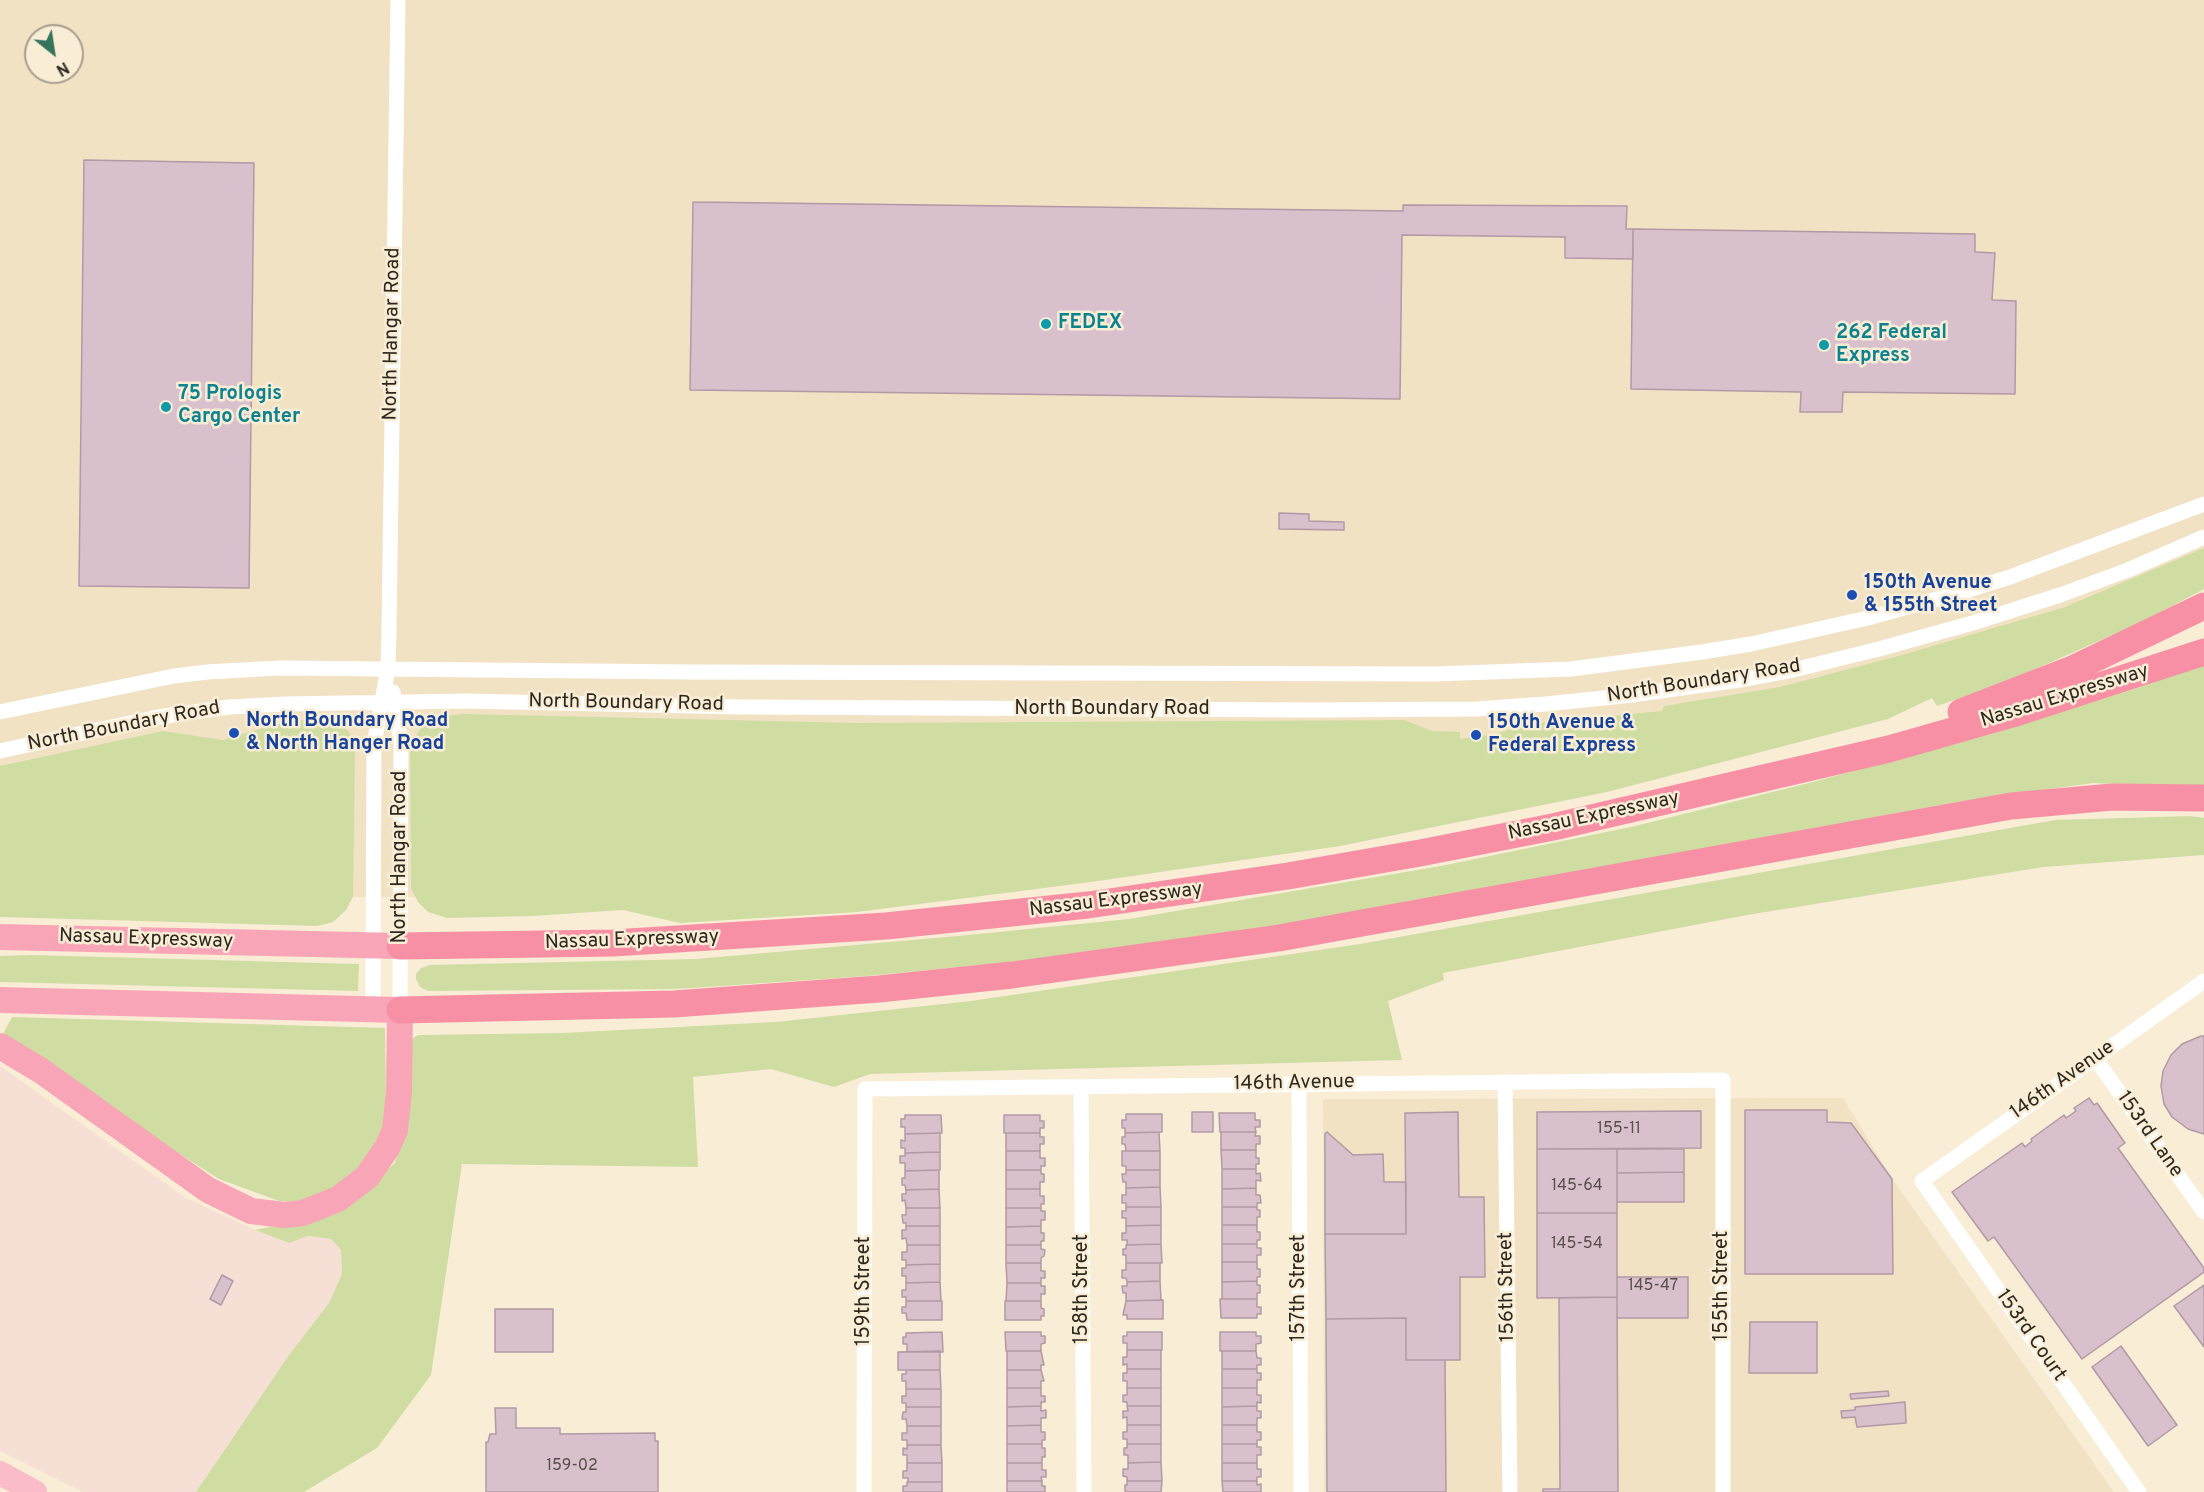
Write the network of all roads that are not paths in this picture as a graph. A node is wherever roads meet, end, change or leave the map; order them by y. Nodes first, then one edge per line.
1 (398, 0) edge
2 (2204, 504) edge
3 (2204, 537) edge
4 (2204, 606) edge
5 (2204, 652) edge
6 (388, 669) junction
7 (388, 703) junction
8 (0, 712) edge
9 (0, 751) edge
10 (1758, 780) junction
11 (2204, 798) edge
12 (0, 937) edge
13 (373, 946) junction
14 (400, 946) junction
15 (2204, 981) edge
16 (0, 1000) edge
17 (387, 1010) junction
18 (0, 1046) edge
19 (2095, 1058) junction
20 (1723, 1080) joint
21 (1505, 1083) junction
22 (1299, 1084) junction
23 (1081, 1087) junction
24 (865, 1089) joint
25 (1922, 1181) joint
26 (2204, 1212) edge
27 (0, 1473) edge
28 (36, 1492) edge
29 (864, 1492) edge
30 (1084, 1492) edge
31 (1301, 1492) edge
32 (1510, 1492) edge
33 (1723, 1492) edge
34 (2139, 1492) edge

1 - 6 street, North Hangar Road
2 - 6 street, North Boundary Road
3 - 7 street, North Boundary Road
4 - 10 highway
5 - 10 highway, Nassau Expressway
6 - 7 street, North Hangar Road
6 - 8 street, North Boundary Road
7 - 9 street, North Boundary Road
7 - 13 street, North Hangar Road
7 - 14 street, North Hangar Road
10 - 14 highway, Nassau Expressway
11 - 17 highway
12 - 13 highway, Nassau Expressway
13 - 14 highway, Nassau Expressway
13 - 17 street, North Hangar Road
14 - 17 street, North Hangar Road
15 - 19 street, 146th Avenue
16 - 17 highway
17 - 18 highway
19 - 25 street, 146th Avenue
19 - 26 street, 153rd Lane
20 - 21 street, 146th Avenue
20 - 33 street, 155th Street
21 - 22 street, 146th Avenue
21 - 32 street, 156th Street
22 - 23 street, 146th Avenue
22 - 31 street, 157th Street
23 - 24 street, 146th Avenue
23 - 30 street, 158th Street
24 - 29 street, 159th Street
25 - 34 street, 153rd Court
27 - 28 main road

